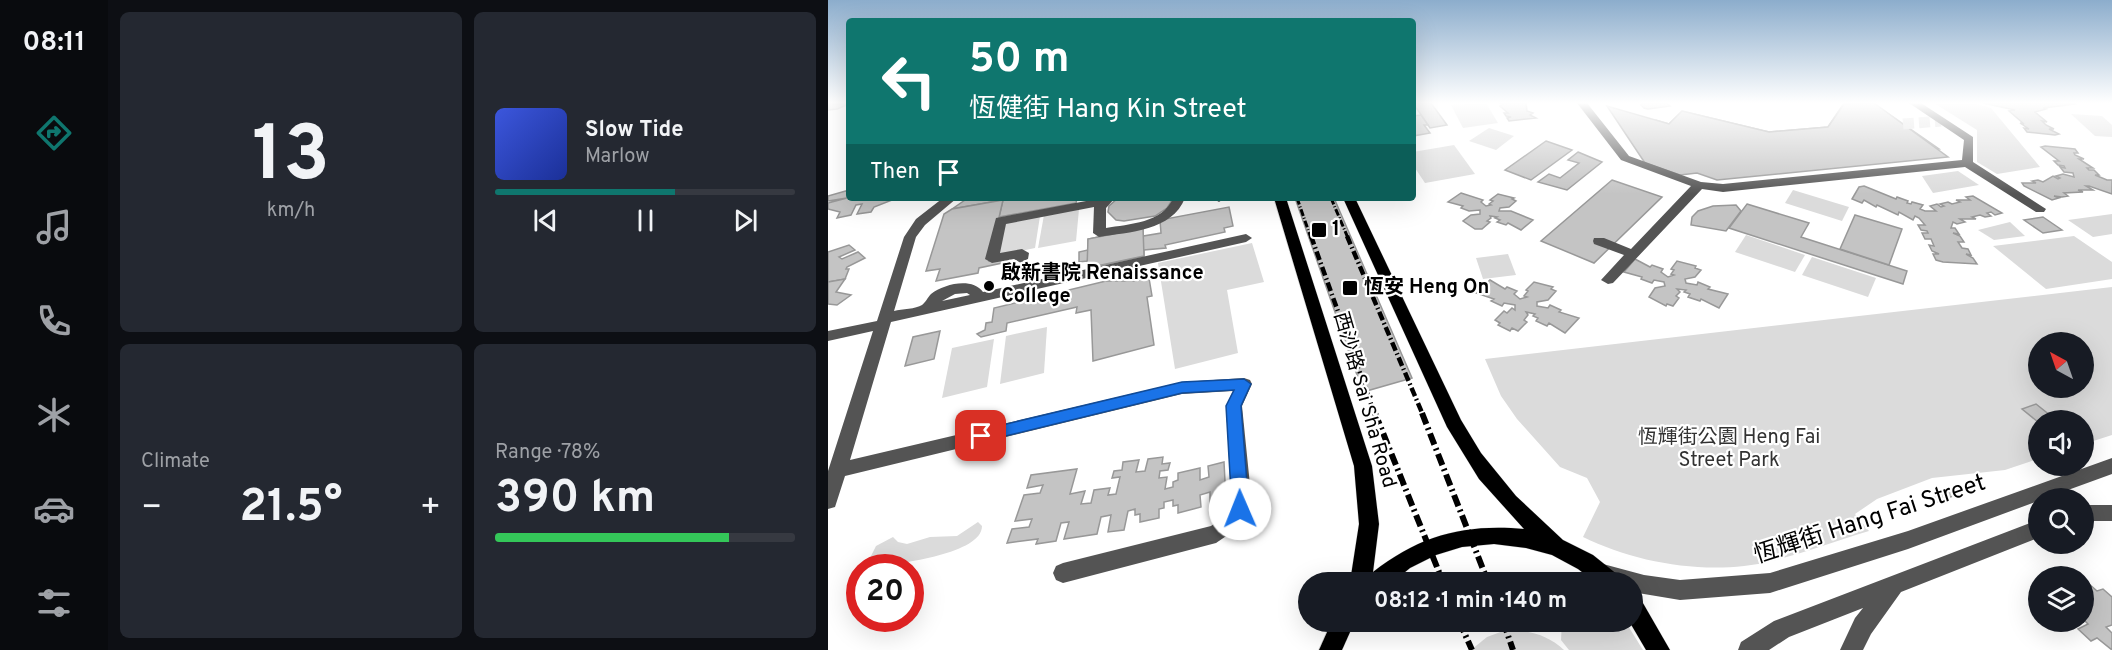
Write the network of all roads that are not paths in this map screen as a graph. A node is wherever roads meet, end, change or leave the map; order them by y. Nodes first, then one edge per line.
1 (1606, 133) edge
2 (1960, 133) edge
3 (1967, 163) junction
4 (1699, 185) junction
5 (947, 201) edge
6 (1102, 201) edge
7 (1106, 201) edge
8 (1178, 201) edge
9 (1281, 201) edge
10 (1350, 201) edge
11 (2040, 209) dead end
12 (1246, 238) dead end
13 (1599, 241) dead end
14 (1633, 254) junction
15 (1021, 259) dead end
16 (1608, 280) dead end
17 (883, 325) junction
18 (828, 336) edge
19 (828, 347) edge
20 (2112, 466) edge
21 (839, 470) junction
22 (828, 501) edge
23 (2094, 513) edge
24 (2112, 513) edge
25 (2028, 533) edge
26 (1554, 544) junction
27 (1363, 572) edge
28 (1387, 572) edge
29 (1598, 572) edge
30 (1063, 573) dead end
31 (1895, 584) junction
32 (1643, 585) edge
33 (1643, 623) edge
34 (1659, 650) edge
35 (1749, 650) edge
36 (1851, 650) edge

1 - 4 street
2 - 3 street
3 - 4 street
3 - 11 street
4 - 14 street
5 - 17 street
6 - 15 street
7 - 8 street
9 - 27 main road, 西沙路 Sai Sha Road
10 - 26 main road
12 - 17 street
13 - 14 street
14 - 16 street
17 - 18 street
17 - 19 street
17 - 21 street
20 - 32 street, 恆輝街 Hang Fai Street
21 - 22 street
21 - 30 street
23 - 24 street
25 - 31 street
26 - 28 main road
26 - 29 main road
31 - 35 street
31 - 36 street
33 - 34 main road

